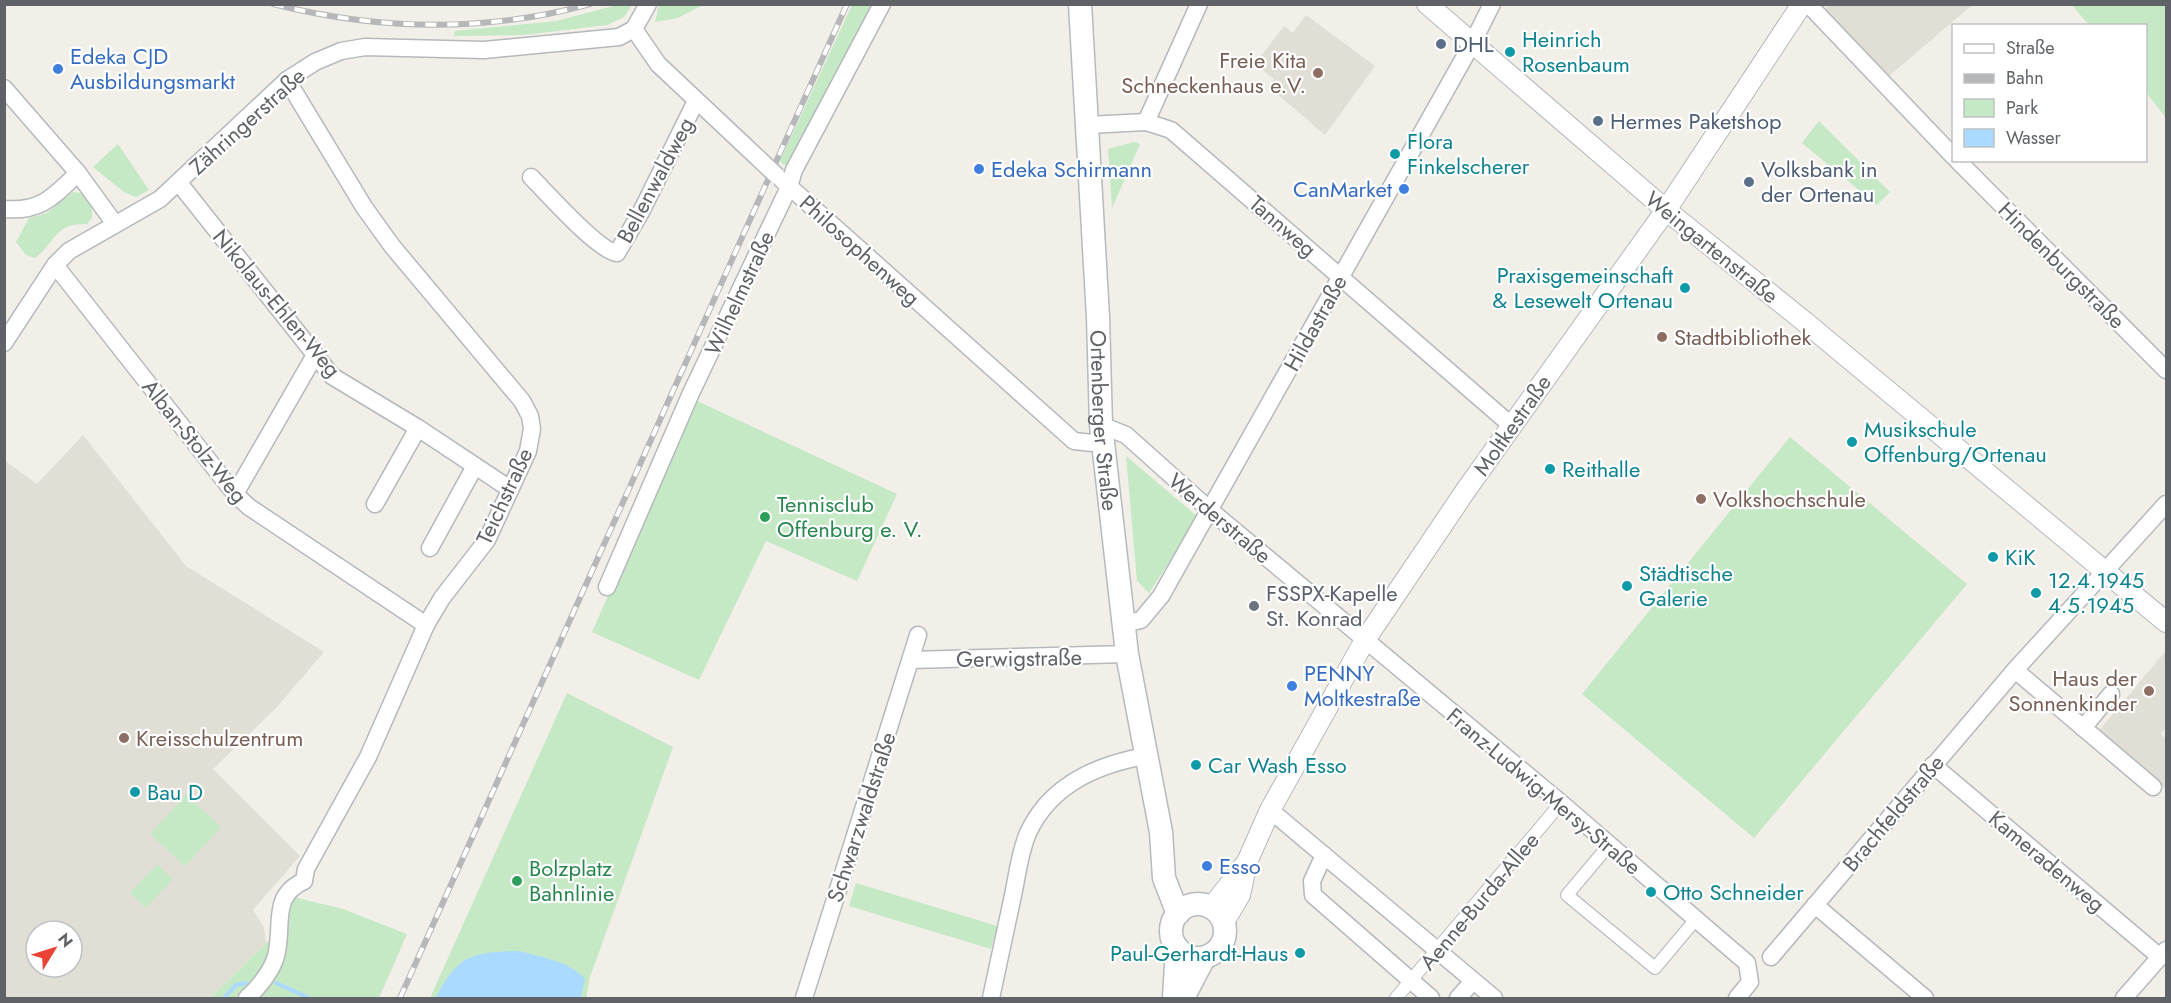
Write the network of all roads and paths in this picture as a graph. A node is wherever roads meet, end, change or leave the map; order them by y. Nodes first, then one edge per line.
1 (882, 4) edge
2 (1080, 4) edge
3 (1199, 4) edge
4 (1427, 4) edge
5 (1491, 4) edge
6 (1802, 4) edge
7 (1808, 4) edge
8 (648, 7) edge
9 (634, 29) junction
10 (1473, 42) junction
11 (287, 80) junction
12 (4, 88) edge
13 (696, 100) junction
14 (1146, 122) junction
15 (1087, 125) junction
16 (1952, 156) edge
17 (1959, 162) edge
18 (78, 173) junction
19 (531, 177) dead end
20 (783, 181) junction
21 (179, 183) junction
22 (4, 209) edge
23 (1665, 210) junction
24 (115, 224) junction
25 (54, 265) junction
26 (1341, 276) junction
27 (4, 343) edge
28 (315, 355) junction
29 (2166, 370) edge
30 (1512, 426) junction
31 (417, 428) junction
32 (1102, 435) junction
33 (475, 466) junction
34 (510, 489) junction
35 (235, 494) junction
36 (375, 504) dead end
37 (2166, 504) edge
38 (1211, 511) junction
39 (430, 548) dead end
40 (2104, 570) junction
41 (607, 587) dead end
42 (2166, 622) edge
43 (1123, 624) junction
44 (426, 625) junction
45 (918, 635) dead end
46 (1365, 640) junction
47 (1127, 654) junction
48 (911, 660) junction
49 (2015, 670) junction
50 (2111, 694) dead end
51 (2084, 728) junction
52 (1145, 756) junction
53 (1934, 765) junction
54 (2153, 787) dead end
55 (1561, 803) junction
56 (1270, 810) junction
57 (1609, 845) junction
58 (1324, 855) junction
59 (1815, 905) junction
60 (1202, 912) junction
61 (1696, 919) junction
62 (1177, 948) junction
63 (1436, 950) junction
64 (2163, 954) edge
65 (1771, 957) dead end
66 (1204, 958) junction
67 (1411, 981) junction
68 (1473, 981) junction
69 (247, 999) edge
70 (804, 999) edge
71 (991, 999) edge
72 (1174, 999) edge
73 (1183, 999) edge
74 (1396, 999) edge
75 (1431, 999) edge
76 (1458, 999) edge
77 (1494, 999) edge
78 (1737, 999) edge
79 (1925, 999) edge
80 (2124, 999) edge

1 - 20 street, Wilhelmstraße
2 - 15 main road, Ortenberger Straße
3 - 14 street
4 - 10 street, Weingartenstraße
5 - 10 street, Hildastraße
6 - 23 street, Moltkestraße
7 - 16 street
8 - 9 street
9 - 11 street, Zähringerstraße
9 - 13 street, Philosophenweg
10 - 23 street, Weingartenstraße
10 - 26 street, Hildastraße
11 - 21 street, Zähringerstraße
11 - 34 street, Teichstraße
12 - 18 street
13 - 19 street, Bellenwaldweg
13 - 20 street, Philosophenweg, bridge
14 - 15 street, Tannweg
14 - 26 street, Tannweg
15 - 32 main road, Ortenberger Straße
17 - 29 street, Hindenburgstraße
18 - 22 street
18 - 24 street
20 - 32 street, Philosophenweg
20 - 41 street, Wilhelmstraße
21 - 24 street, Zähringerstraße
21 - 28 street, Nikolaus-Ehlen-Weg
23 - 30 street, Moltkestraße
23 - 40 street, Weingartenstraße
24 - 25 street, Zähringerstraße
25 - 27 street, Zähringerstraße
25 - 35 street, Alban-Stolz-Weg
26 - 30 street, Tannweg
26 - 38 street, Hildastraße
28 - 31 street, Nikolaus-Ehlen-Weg
28 - 35 street
30 - 46 street, Moltkestraße
31 - 33 street, Nikolaus-Ehlen-Weg
31 - 36 street
32 - 38 street, Werderstraße
32 - 43 main road, Ortenberger Straße
33 - 34 street, Nikolaus-Ehlen-Weg
33 - 39 street
34 - 44 street, Teichstraße
35 - 44 street, Alban-Stolz-Weg
37 - 40 street, Brachfeldstraße
38 - 43 street, Hildastraße
38 - 46 street, Werderstraße
40 - 42 street, Weingartenstraße
40 - 49 street, Brachfeldstraße
43 - 47 main road, Ortenberger Straße
44 - 69 street, Teichstraße
45 - 48 street, Schwarzwaldstraße
46 - 55 street, Franz-Ludwig-Mersy-Straße
46 - 56 street, Moltkestraße
47 - 48 street, Gerwigstraße
47 - 52 main road, Ortenberger Straße
48 - 70 street, Schwarzwaldstraße
49 - 51 street
49 - 53 street, Brachfeldstraße
50 - 51 street
51 - 54 street
52 - 60 main road, Ortenberger Straße
52 - 71 street
53 - 59 street, Brachfeldstraße
53 - 64 street, Kameradenweg
55 - 57 street, Franz-Ludwig-Mersy-Straße
55 - 63 street, Aenne-Burda-Allee
56 - 58 street
56 - 60 street, Moltkestraße
57 - 61 street, Franz-Ludwig-Mersy-Straße
57 - 61 street
58 - 63 street
58 - 67 street
59 - 65 street, Brachfeldstraße
59 - 79 street
60 - 62 main road
60 - 66 main road
61 - 78 street, Franz-Ludwig-Mersy-Straße
62 - 66 main road
62 - 72 main road
63 - 67 street, Aenne-Burda-Allee
63 - 68 street
64 - 80 street
66 - 73 main road
67 - 74 street, Aenne-Burda-Allee
67 - 75 street
68 - 76 street
68 - 77 street

